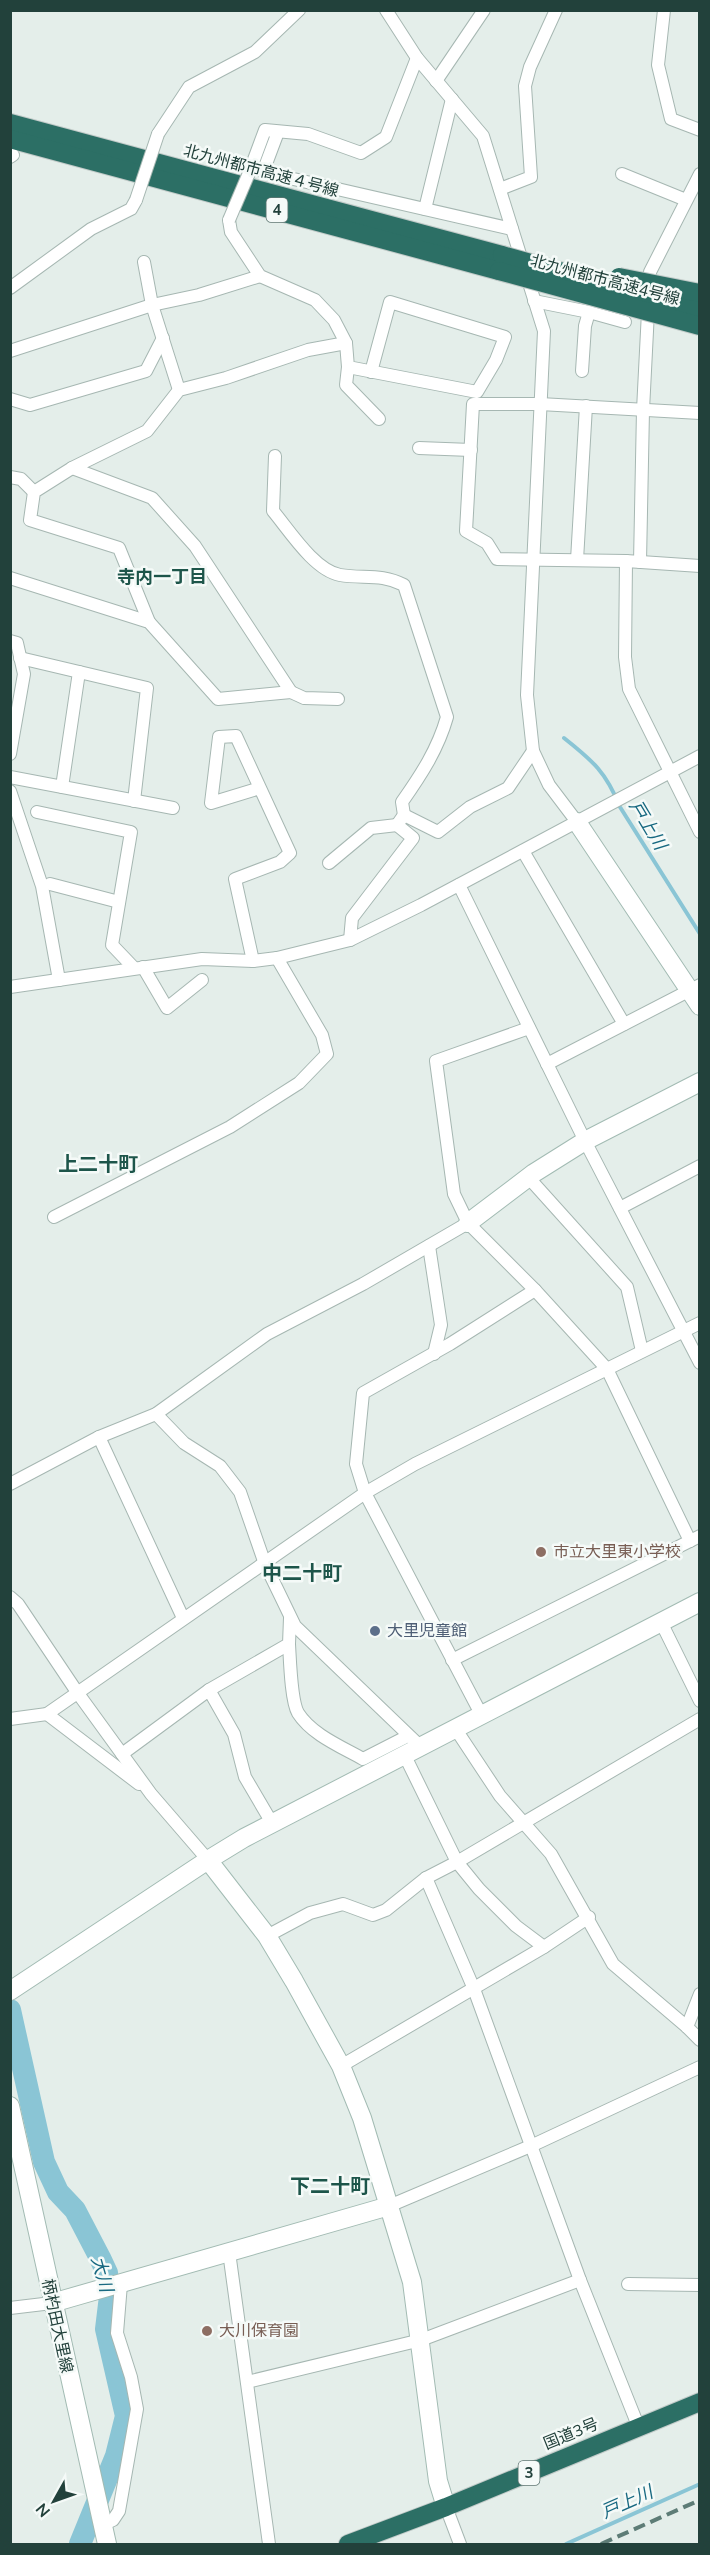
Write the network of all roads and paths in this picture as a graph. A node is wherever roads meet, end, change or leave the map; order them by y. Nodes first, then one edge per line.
1 (299, 10) edge
2 (386, 10) edge
3 (484, 10) edge
4 (556, 10) edge
5 (664, 10) edge
6 (417, 58) junction
7 (436, 81) junction
8 (452, 99) junction
9 (10, 123) edge
10 (699, 130) edge
11 (278, 132) junction
12 (57, 144) junction
13 (11, 150) edge
14 (622, 174) dead end
15 (699, 174) edge
16 (500, 189) junction
17 (686, 200) junction
18 (425, 209) junction
19 (512, 229) junction
20 (144, 262) dead end
21 (500, 263) junction
22 (551, 269) junction
23 (260, 276) junction
24 (10, 288) edge
25 (699, 292) edge
26 (534, 301) junction
27 (152, 305) junction
28 (699, 310) edge
29 (589, 312) junction
30 (625, 322) dead end
31 (699, 326) edge
32 (163, 338) junction
33 (346, 342) junction
34 (10, 351) edge
35 (348, 367) junction
36 (582, 371) dead end
37 (371, 372) junction
38 (179, 390) junction
39 (10, 399) edge
40 (540, 404) junction
41 (586, 406) junction
42 (643, 410) junction
43 (699, 413) edge
44 (379, 419) dead end
45 (419, 448) dead end
46 (471, 450) junction
47 (275, 456) dead end
48 (72, 468) junction
49 (10, 477) edge
50 (34, 492) junction
51 (532, 559) junction
52 (577, 560) junction
53 (626, 561) junction
54 (640, 562) junction
55 (699, 566) edge
56 (10, 578) edge
57 (149, 622) junction
58 (10, 641) edge
59 (20, 658) junction
60 (79, 672) junction
61 (291, 692) junction
62 (338, 699) dead end
63 (533, 751) junction
64 (10, 754) edge
65 (699, 756) edge
66 (668, 772) junction
67 (10, 777) edge
68 (63, 787) junction
69 (260, 788) junction
70 (10, 791) edge
71 (134, 801) junction
72 (173, 808) dead end
73 (37, 812) dead end
74 (400, 820) junction
75 (578, 822) junction
76 (699, 832) edge
77 (523, 850) junction
78 (329, 863) dead end
79 (50, 884) dead end
80 (459, 885) junction
81 (119, 902) junction
82 (350, 940) junction
83 (277, 958) junction
84 (253, 961) junction
85 (139, 967) junction
86 (59, 980) junction
87 (202, 980) dead end
88 (10, 987) edge
89 (694, 988) edge
90 (699, 1006) edge
91 (624, 1024) junction
92 (529, 1028) junction
93 (547, 1064) junction
94 (699, 1082) edge
95 (585, 1141) junction
96 (699, 1166) edge
97 (528, 1178) junction
98 (620, 1208) junction
99 (54, 1216) dead end
100 (468, 1223) junction
101 (429, 1246) junction
102 (535, 1290) junction
103 (699, 1323) edge
104 (684, 1331) junction
105 (642, 1351) junction
106 (434, 1354) junction
107 (699, 1363) edge
108 (607, 1369) junction
109 (156, 1414) junction
110 (99, 1437) junction
111 (10, 1484) edge
112 (365, 1493) junction
113 (695, 1538) edge
114 (265, 1564) junction
115 (10, 1597) edge
116 (699, 1602) edge
117 (291, 1616) junction
118 (183, 1618) junction
119 (660, 1622) junction
120 (289, 1644) junction
121 (452, 1660) junction
122 (209, 1690) junction
123 (77, 1692) junction
124 (699, 1701) edge
125 (47, 1713) junction
126 (481, 1714) junction
127 (10, 1719) edge
128 (699, 1719) edge
129 (455, 1728) junction
130 (411, 1745) junction
131 (122, 1754) junction
132 (152, 1794) junction
133 (272, 1823) junction
134 (522, 1824) junction
135 (208, 1860) junction
136 (457, 1862) junction
137 (426, 1878) junction
138 (589, 1917) junction
139 (267, 1936) junction
140 (544, 1947) junction
141 (474, 1989) junction
142 (10, 1991) edge
143 (699, 1994) edge
144 (687, 2027) junction
145 (699, 2040) edge
146 (341, 2066) junction
147 (699, 2067) edge
148 (10, 2106) edge
149 (533, 2145) junction
150 (16, 2156) edge
151 (389, 2206) junction
152 (229, 2252) junction
153 (580, 2280) junction
154 (628, 2284) dead end
155 (699, 2285) edge
156 (114, 2286) junction
157 (52, 2303) junction
158 (10, 2308) edge
159 (421, 2340) junction
160 (247, 2382) junction
161 (699, 2402) edge
162 (639, 2428) junction
163 (446, 2507) junction
164 (102, 2525) junction
165 (349, 2543) edge
166 (107, 2544) edge
167 (269, 2544) edge
168 (460, 2544) edge

1 - 24 street, bridge
2 - 6 street
3 - 7 street
4 - 16 street
5 - 10 street
6 - 7 street
6 - 11 street
7 - 8 street
8 - 16 street
8 - 18 street
9 - 12 highway, 北九州都市高速４号線 / 4
11 - 18 street
11 - 23 street, bridge
12 - 13 highway, 北九州都市高速４号線 / 4
12 - 21 highway, 北九州都市高速４号線 / 4
14 - 17 street
15 - 17 street
16 - 19 street
17 - 42 street
18 - 19 street
19 - 26 street
20 - 27 street
21 - 22 highway, 北九州都市高速4号線 / 4, bridge
21 - 31 highway, 北九州都市高速4号線 / 4, bridge
22 - 25 highway, bridge
22 - 28 highway, 北九州都市高速4号線 / 4, bridge
23 - 27 street
23 - 33 street
26 - 29 street
26 - 40 street
27 - 32 street
27 - 34 street
29 - 30 street
29 - 36 street
32 - 38 street
32 - 39 street
33 - 35 street
33 - 38 street
35 - 37 street
35 - 44 street
37 - 37 street
38 - 48 street
40 - 41 street
40 - 46 street
40 - 51 street
41 - 42 street
41 - 52 street
42 - 43 street
42 - 54 street
45 - 46 street
46 - 51 street
47 - 74 street
48 - 50 street
48 - 61 street
49 - 50 street
50 - 57 street
51 - 52 street
51 - 63 street
52 - 53 street
53 - 54 street
53 - 66 street
54 - 55 street
56 - 57 street
57 - 61 street
58 - 59 street
59 - 60 street
59 - 64 street
60 - 68 street
60 - 71 street
61 - 62 street
63 - 74 street
63 - 75 street
65 - 66 street
66 - 75 street
66 - 76 street
67 - 68 street
68 - 71 street
69 - 69 street
69 - 84 street
70 - 86 street
71 - 72 street
73 - 81 street
74 - 78 street
74 - 82 street
75 - 77 street
75 - 89 street
77 - 80 street
77 - 91 street
79 - 81 street
80 - 82 street
80 - 92 street
81 - 85 street
82 - 83 street
83 - 84 street
83 - 99 street
84 - 85 street
85 - 86 street
85 - 87 street
86 - 88 street
89 - 90 street
89 - 91 street
91 - 93 street
92 - 93 street
92 - 100 street
93 - 95 street
94 - 95 street
95 - 97 street
95 - 98 street
96 - 98 street
97 - 100 street
97 - 105 street
98 - 104 street
100 - 101 street
100 - 102 street
101 - 106 street
101 - 109 street
102 - 106 street
102 - 108 street
103 - 104 street
104 - 105 street
104 - 107 street
105 - 108 street
106 - 112 street
108 - 112 street
108 - 113 street
109 - 110 street
109 - 114 street
110 - 111 street
110 - 118 street
112 - 114 street
112 - 121 street
113 - 121 street
114 - 117 street
114 - 118 street
115 - 123 street
116 - 119 street
117 - 120 street
117 - 130 street
118 - 123 street
119 - 124 street
119 - 126 street
120 - 122 street
120 - 130 street
121 - 126 street
122 - 131 street
122 - 133 street
123 - 125 street
123 - 131 street
125 - 127 street
125 - 132 street
126 - 129 street
128 - 134 street
129 - 130 street
129 - 134 street
130 - 133 street
130 - 136 street
131 - 132 street
132 - 135 street
133 - 135 street
134 - 136 street
134 - 138 street
135 - 139 street
135 - 142 street
136 - 137 street
136 - 140 street
137 - 139 street
137 - 141 street
138 - 140 street
138 - 144 street
139 - 146 street
140 - 141 street
141 - 146 street
141 - 149 street
143 - 144 street
144 - 145 street
146 - 151 street
147 - 149 street
148 - 150 street, 柄杓田大里線
149 - 151 street
149 - 153 street
150 - 157 street, 柄杓田大里線
151 - 152 street
151 - 159 street
152 - 156 street
152 - 160 street
153 - 159 street
153 - 162 street
154 - 155 street
156 - 157 street
156 - 164 street
157 - 158 street
157 - 164 street, 柄杓田大里線
159 - 160 street
159 - 163 street
160 - 167 street
161 - 162 highway, 国道3号 / 3
162 - 163 highway, 国道3号 / 3
163 - 165 highway, 国道3号 / 3
163 - 168 street
164 - 166 street, 柄杓田大里線

